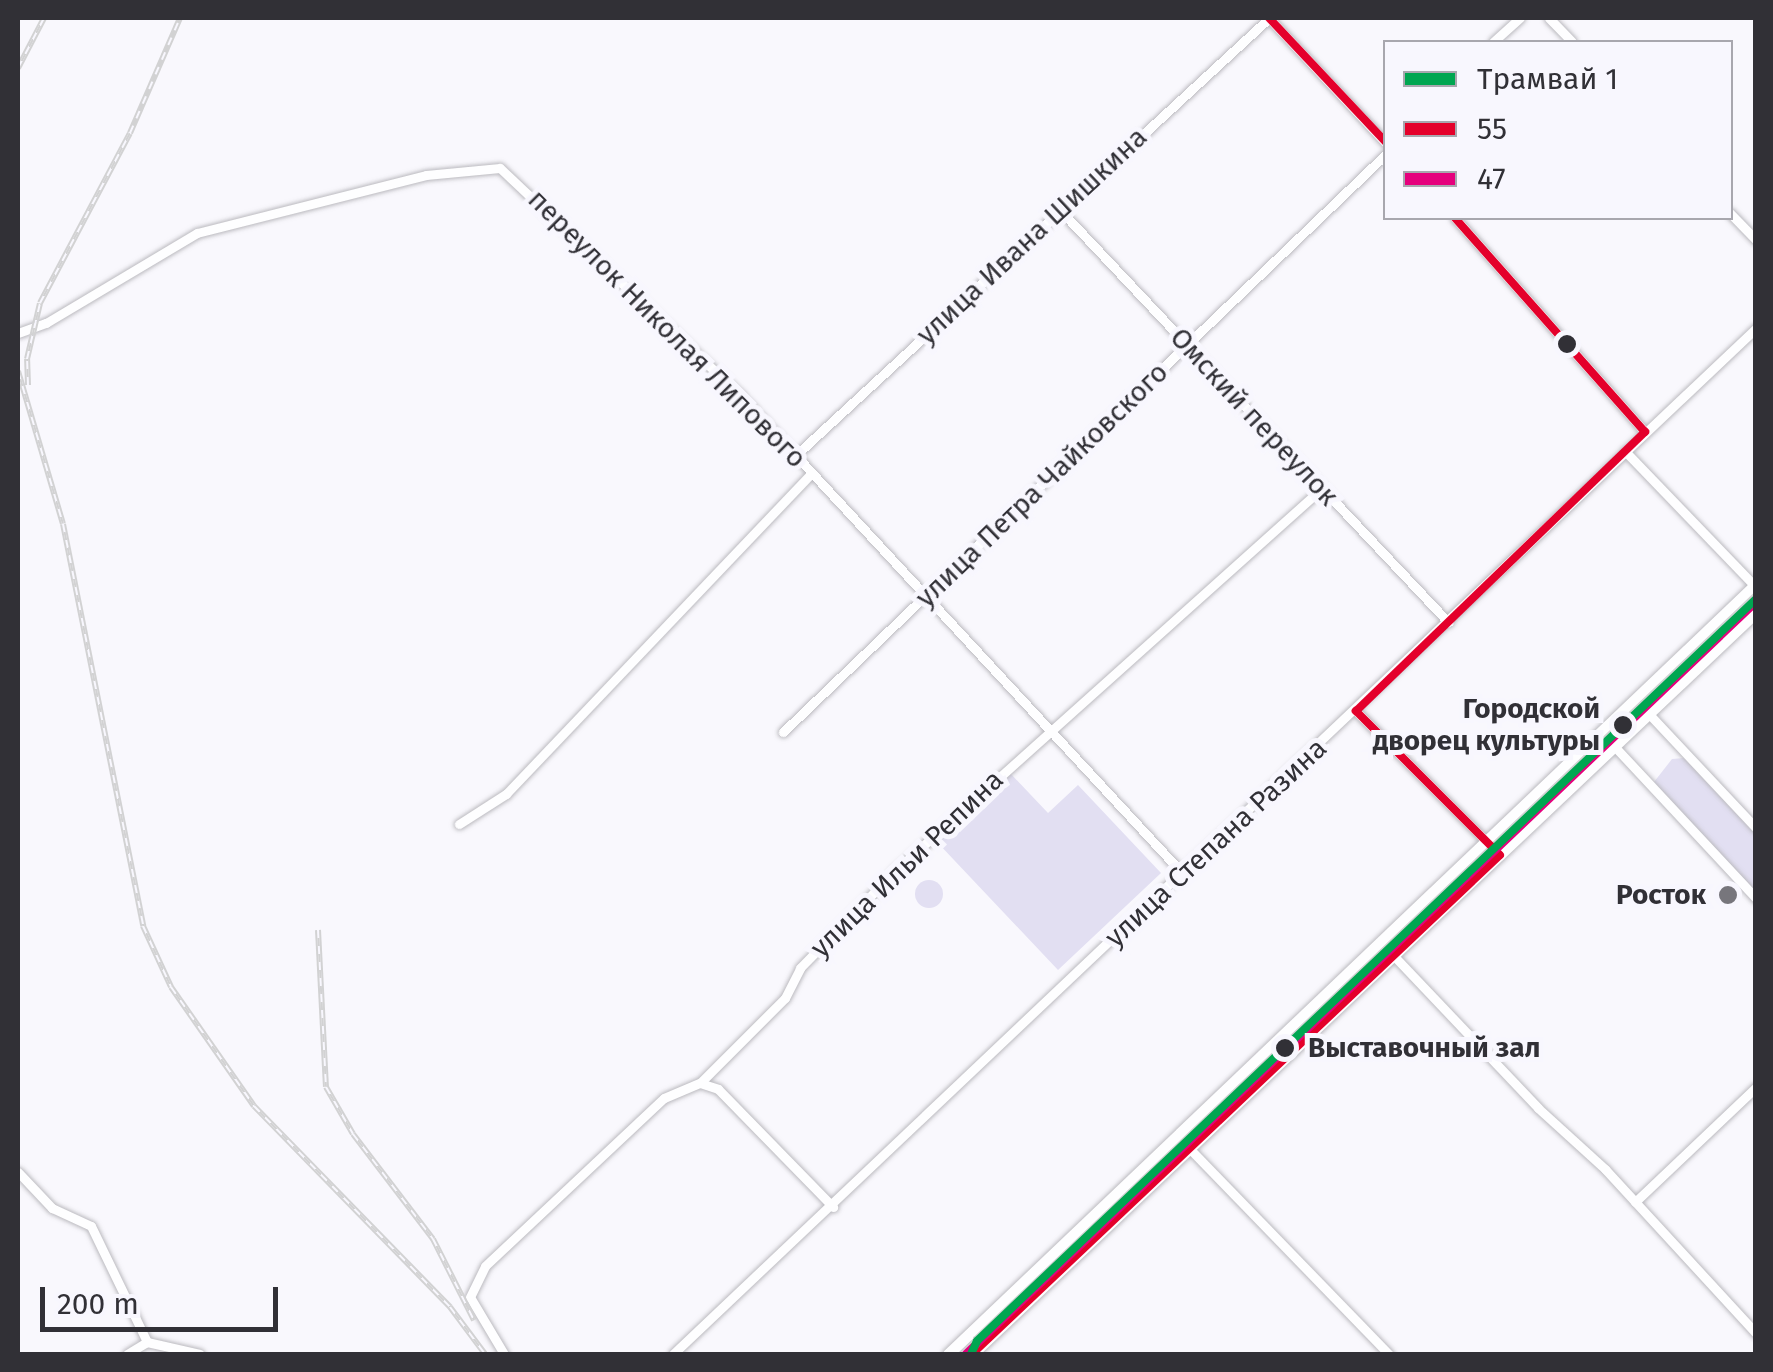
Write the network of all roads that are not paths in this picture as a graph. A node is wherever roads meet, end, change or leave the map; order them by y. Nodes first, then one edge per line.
1 (1269, 18) edge
2 (1520, 18) edge
3 (1549, 18) edge
4 (1495, 40) edge
5 (1570, 40) edge
6 (1383, 139) edge
7 (1383, 157) edge
8 (1060, 210) junction
9 (1733, 217) edge
10 (1456, 220) edge
11 (1756, 240) edge
12 (1756, 328) edge
13 (18, 333) edge
14 (1188, 346) junction
15 (1645, 432) junction
16 (1626, 451) junction
17 (796, 455) junction
18 (812, 473) junction
19 (1322, 488) junction
20 (1755, 584) edge
21 (926, 595) junction
22 (1756, 612) edge
23 (1448, 622) junction
24 (1356, 711) junction
25 (1649, 714) junction
26 (1051, 727) junction
27 (783, 732) dead end
28 (1615, 746) junction
29 (459, 824) dead end
30 (1756, 828) edge
31 (1486, 842) junction
32 (1500, 855) junction
33 (1183, 874) junction
34 (1756, 898) edge
35 (1380, 943) junction
36 (1394, 956) junction
37 (700, 1082) junction
38 (1756, 1087) edge
39 (1190, 1149) junction
40 (18, 1172) edge
41 (1635, 1202) junction
42 (833, 1207) junction
43 (1756, 1333) edge
44 (147, 1342) junction
45 (961, 1344) junction
46 (128, 1354) edge
47 (200, 1354) edge
48 (504, 1354) edge
49 (674, 1354) edge
50 (948, 1354) edge
51 (971, 1354) edge
52 (1389, 1354) edge

1 - 6 street
1 - 8 street, улица Ивана Шишкина
2 - 4 street
3 - 5 street
7 - 14 street, улица Петра Чайковского
8 - 14 street, Омский переулок
8 - 17 street, улица Ивана Шишкина
9 - 11 street
10 - 15 street
12 - 15 street, улица Степана Разина
13 - 17 street, переулок Николая Липового
14 - 19 street, Омский переулок
14 - 21 street, улица Петра Чайковского
15 - 16 street, улица Степана Разина
16 - 20 street
16 - 23 street, улица Степана Разина
17 - 18 street, переулок Николая Липового
18 - 21 street, переулок Николая Липового
18 - 29 street
19 - 23 street, Омский переулок
19 - 26 street, улица Ильи Репина
20 - 31 main road
21 - 26 street, переулок Николая Липового
21 - 27 street, улица Петра Чайковского
22 - 25 main road
23 - 24 street, улица Степана Разина
24 - 31 street
24 - 33 street, улица Степана Разина
25 - 28 main road
25 - 30 street
26 - 33 street, переулок Николая Липового
26 - 37 street, улица Ильи Репина
28 - 32 main road
28 - 34 street
31 - 32 street
31 - 35 main road
32 - 36 main road
33 - 42 street, улица Степана Разина
35 - 36 main road
35 - 45 main road
36 - 39 main road
36 - 41 street
37 - 42 street
37 - 48 street, улица Ильи Репина
38 - 41 street
39 - 51 main road
39 - 52 street
40 - 44 street
41 - 43 street
42 - 49 street, улица Степана Разина
44 - 46 street
44 - 47 street
45 - 50 main road
45 - 51 street

